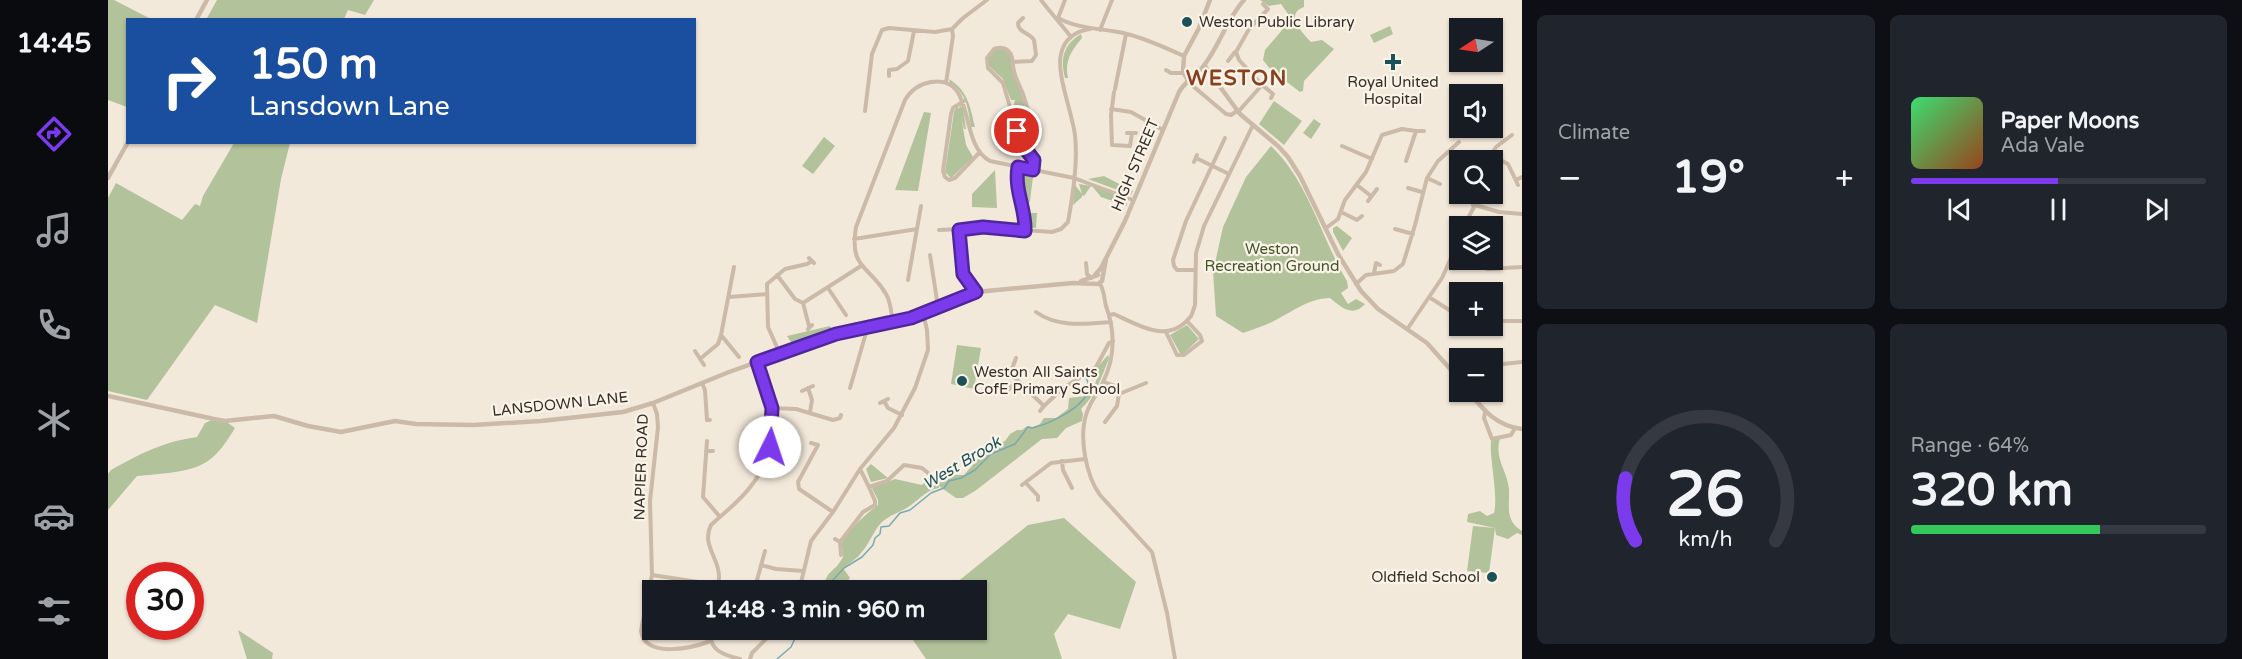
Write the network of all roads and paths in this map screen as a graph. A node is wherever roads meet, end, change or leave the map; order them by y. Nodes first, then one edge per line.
1 (207, 0) edge
2 (987, 0) edge
3 (1041, 0) edge
4 (1065, 0) edge
5 (1112, 0) edge
6 (1210, 0) edge
7 (1244, 0) edge
8 (1263, 4) dead end
9 (197, 18) edge
10 (1023, 18) dead end
11 (1058, 18) junction
12 (952, 29) junction
13 (1090, 29) junction
14 (1100, 30) junction
15 (914, 31) junction
16 (1126, 34) junction
17 (1071, 36) junction
18 (1236, 52) junction
19 (1184, 56) junction
20 (1013, 62) junction
21 (1227, 62) dead end
22 (1204, 65) junction
23 (1166, 70) dead end
24 (1184, 73) junction
25 (889, 76) dead end
26 (1188, 80) junction
27 (946, 83) junction
28 (1262, 85) junction
29 (1271, 98) dead end
30 (964, 101) junction
31 (1111, 109) junction
32 (865, 111) dead end
33 (1238, 111) junction
34 (1253, 125) junction
35 (1163, 130) junction
36 (1416, 131) junction
37 (1424, 131) dead end
38 (1132, 133) dead end
39 (1512, 135) dead end
40 (1225, 138) dead end
41 (1459, 142) dead end
42 (127, 144) edge
43 (1342, 146) dead end
44 (1494, 150) edge
45 (980, 153) junction
46 (1196, 159) dead end
47 (1372, 159) junction
48 (1034, 160) junction
49 (1406, 161) dead end
50 (1503, 161) edge
51 (1212, 166) junction
52 (1018, 167) junction
53 (1033, 170) junction
54 (1229, 174) junction
55 (1522, 177) edge
56 (108, 178) edge
57 (1074, 178) junction
58 (1426, 178) junction
59 (1516, 180) junction
60 (1357, 184) junction
61 (1440, 184) dead end
62 (1518, 185) dead end
63 (1408, 188) dead end
64 (1377, 189) dead end
65 (1422, 192) junction
66 (1371, 196) junction
67 (1133, 200) junction
68 (1368, 201) dead end
69 (921, 206) dead end
70 (1473, 206) joint
71 (1341, 212) junction
72 (1522, 214) edge
73 (1362, 216) dead end
74 (1468, 216) edge
75 (1326, 228) junction
76 (917, 229) junction
77 (961, 229) junction
78 (1395, 229) dead end
79 (939, 230) dead end
80 (1025, 231) junction
81 (1413, 234) junction
82 (854, 239) junction
83 (930, 255) dead end
84 (1106, 259) junction
85 (812, 261) dead end
86 (1086, 263) dead end
87 (1449, 264) edge
88 (1380, 265) dead end
89 (861, 266) junction
90 (734, 267) dead end
91 (1522, 267) edge
92 (1503, 268) edge
93 (1195, 270) junction
94 (1374, 273) junction
95 (777, 275) junction
96 (1093, 276) junction
97 (908, 280) dead end
98 (1099, 282) junction
99 (1073, 283) junction
100 (1356, 284) junction
101 (828, 288) junction
102 (976, 292) junction
103 (767, 294) junction
104 (729, 297) junction
105 (1429, 297) junction
106 (803, 303) junction
107 (938, 307) junction
108 (1449, 309) edge
109 (1036, 312) dead end
110 (923, 313) junction
111 (846, 315) dead end
112 (1110, 315) junction
113 (1187, 321) junction
114 (1503, 321) edge
115 (1522, 321) edge
116 (893, 322) junction
117 (1111, 322) junction
118 (810, 326) dead end
119 (868, 326) junction
120 (1408, 328) junction
121 (1166, 332) junction
122 (721, 335) junction
123 (1113, 341) junction
124 (695, 351) dead end
125 (780, 354) junction
126 (739, 357) dead end
127 (700, 359) junction
128 (1009, 360) dead end
129 (757, 362) junction
130 (1522, 362) edge
131 (1503, 364) edge
132 (704, 365) dead end
133 (1449, 367) edge
134 (1017, 381) junction
135 (1103, 382) junction
136 (1143, 382) dead end
137 (702, 383) junction
138 (813, 386) dead end
139 (808, 388) junction
140 (850, 388) dead end
141 (1008, 390) dead end
142 (802, 391) dead end
143 (1119, 394) junction
144 (108, 396) edge
145 (884, 401) dead end
146 (1477, 402) edge
147 (654, 403) junction
148 (1044, 406) junction
149 (772, 408) junction
150 (1040, 411) dead end
151 (810, 412) junction
152 (1485, 412) junction
153 (841, 415) dead end
154 (902, 415) junction
155 (710, 420) dead end
156 (1105, 422) dead end
157 (1515, 428) junction
158 (1522, 429) edge
159 (707, 441) dead end
160 (812, 443) dead end
161 (770, 447) junction
162 (747, 448) dead end
163 (706, 451) junction
164 (713, 452) dead end
165 (1085, 459) junction
166 (1062, 461) junction
167 (931, 466) dead end
168 (860, 469) junction
169 (926, 471) junction
170 (933, 477) dead end
171 (869, 487) junction
172 (1072, 488) dead end
173 (1039, 497) dead end
174 (833, 512) junction
175 (720, 517) junction
176 (835, 538) dead end
177 (840, 542) junction
178 (765, 551) dead end
179 (841, 555) dead end
180 (761, 565) junction
181 (803, 571) junction
182 (651, 575) junction
183 (684, 580) edge
184 (718, 580) edge
185 (757, 580) dead end
186 (801, 580) edge
187 (765, 640) edge
188 (711, 641) joint
189 (740, 659) edge
190 (750, 659) edge
191 (1175, 659) edge

1 - 9 street
2 - 12 street
3 - 11 street
4 - 11 street
5 - 14 street
6 - 19 street
7 - 22 street, HIGH STREET
8 - 18 street
10 - 20 street
11 - 13 street
11 - 17 street
12 - 15 street
12 - 27 street
13 - 14 street
13 - 17 street
14 - 16 street
15 - 25 street
15 - 32 street
16 - 19 street
16 - 31 street
17 - 57 street
18 - 21 street
18 - 28 street
19 - 24 street
20 - 48 street
20 - 48 street
22 - 26 street, HIGH STREET
22 - 33 street
23 - 24 street
24 - 26 street
26 - 33 street
26 - 35 street, HIGH STREET
27 - 30 street
27 - 82 street
28 - 29 street
28 - 33 street
30 - 45 street
30 - 45 street
31 - 35 street
31 - 38 street
33 - 34 street
34 - 54 street
34 - 75 street
35 - 67 street, HIGH STREET
36 - 37 street
36 - 47 street
36 - 49 street
39 - 44 street
40 - 51 street
41 - 58 street
42 - 56 street
43 - 47 street
45 - 52 street
46 - 51 street
47 - 60 street
48 - 53 street
50 - 59 street
51 - 54 street
51 - 93 street
52 - 53 street
52 - 80 street
53 - 57 street
54 - 93 street
55 - 59 street
57 - 67 street
57 - 80 street
58 - 61 street
58 - 65 street
59 - 62 street
60 - 66 street
60 - 71 street
63 - 65 street
64 - 66 street
65 - 81 street
66 - 68 street
67 - 84 street, HIGH STREET
69 - 76 street
70 - 72 street
70 - 74 street
71 - 73 street
71 - 75 street
75 - 100 street
76 - 82 street
76 - 97 street
77 - 79 street
77 - 80 street
77 - 102 street
78 - 81 street
81 - 94 street
82 - 89 street
83 - 107 street
84 - 96 street, HIGH STREET
84 - 98 street, HIGH STREET
85 - 95 street
86 - 96 street
87 - 105 street
88 - 94 street
89 - 101 street
89 - 116 street
90 - 104 street
91 - 92 street
93 - 113 street
94 - 100 street
95 - 103 street
95 - 106 street
96 - 98 street
96 - 98 street
96 - 99 street, LANSDOWN LANE
98 - 99 street, LANSDOWN LANE
98 - 112 street
99 - 102 street, LANSDOWN LANE
100 - 120 street
101 - 106 street
101 - 111 street
102 - 107 street, LANSDOWN LANE
103 - 104 street
103 - 125 street
104 - 122 street
105 - 108 street
105 - 120 street
106 - 118 street
107 - 110 street, LANSDOWN LANE
109 - 117 street
110 - 116 street, LANSDOWN LANE
110 - 154 street
112 - 117 street
112 - 121 street
113 - 121 street
113 - 121 street
114 - 115 street
116 - 119 street, LANSDOWN LANE
117 - 123 street
119 - 125 street, LANSDOWN LANE
119 - 140 street
120 - 133 street
122 - 126 street
122 - 127 street
123 - 135 street
123 - 148 street
124 - 127 street
125 - 129 street, LANSDOWN LANE
127 - 132 street
128 - 134 street
129 - 137 street, LANSDOWN LANE
129 - 149 street
130 - 131 street
134 - 141 street
134 - 148 street
135 - 143 street
135 - 165 street
136 - 143 street
137 - 147 street, LANSDOWN LANE
137 - 155 street
138 - 139 street
139 - 142 street
139 - 151 street
143 - 156 street
144 - 147 street, LANSDOWN LANE
145 - 154 street
146 - 152 street
147 - 182 street, NAPIER ROAD
148 - 150 street
149 - 151 street
149 - 161 street
151 - 153 street
152 - 157 street
152 - 157 street
154 - 168 street
157 - 158 street
159 - 163 street
160 - 174 street
161 - 162 street
161 - 175 street
163 - 164 street
163 - 175 street
165 - 166 street
165 - 191 street
166 - 172 street
166 - 173 street
167 - 169 street
168 - 171 street
168 - 174 street
169 - 170 street
169 - 171 street
171 - 177 street
174 - 181 street
175 - 184 street
176 - 177 street
177 - 179 street
178 - 180 street
180 - 181 street
180 - 185 street
181 - 186 street
182 - 183 street
182 - 188 street, NAPIER ROAD
187 - 190 street
188 - 189 street

